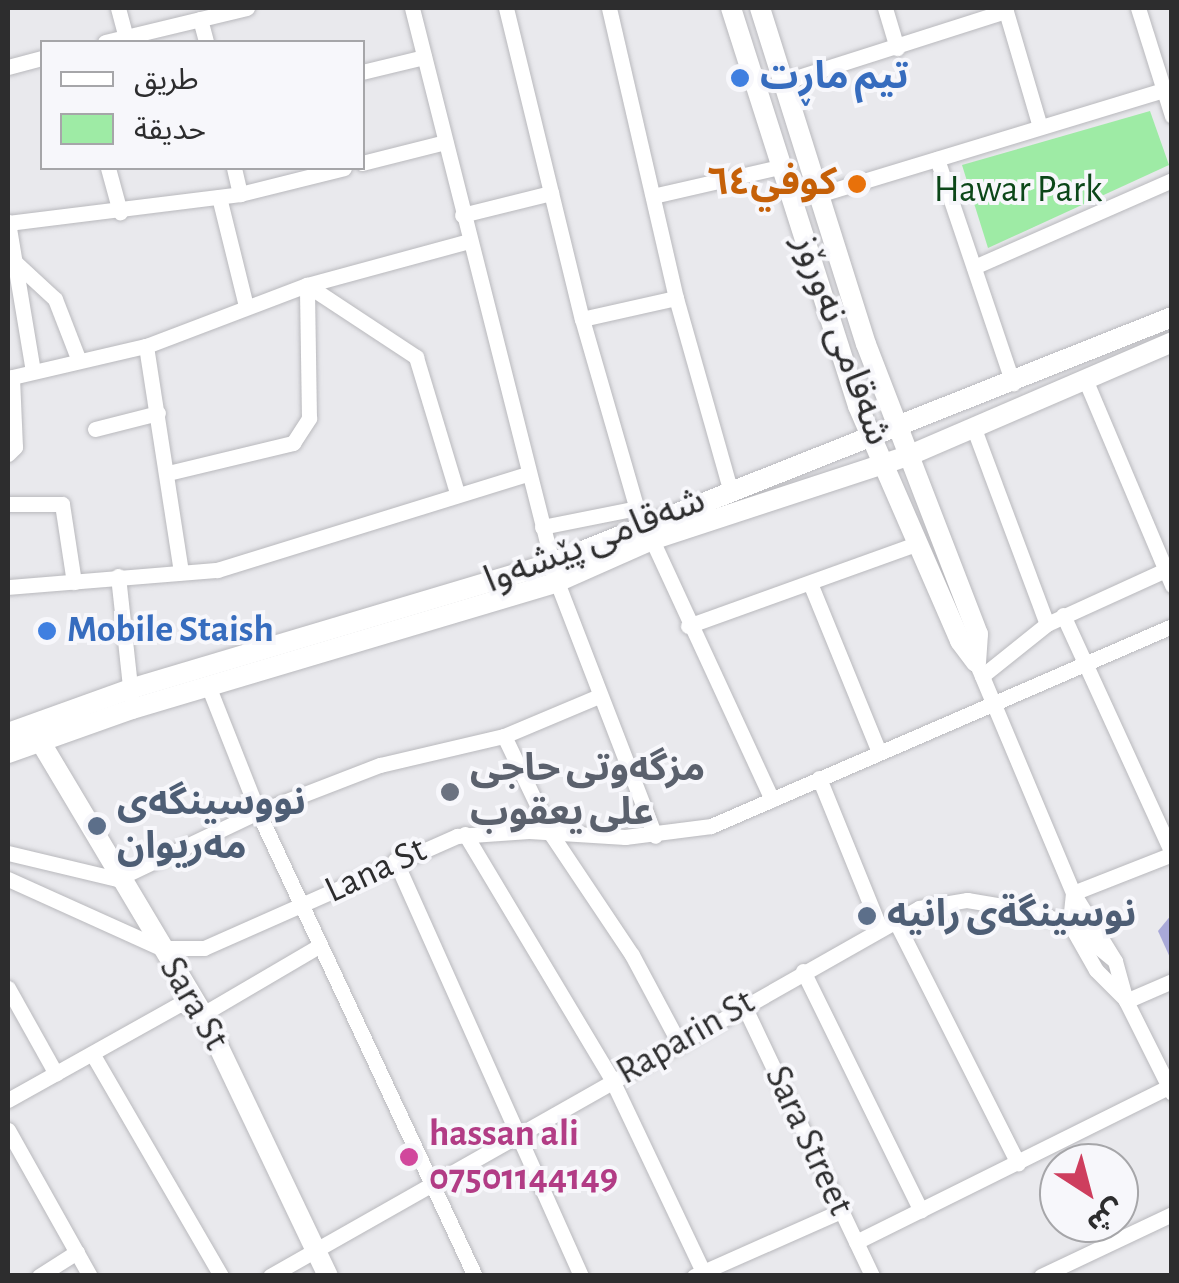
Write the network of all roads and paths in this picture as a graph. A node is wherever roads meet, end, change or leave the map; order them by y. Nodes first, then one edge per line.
1 (118, 8) edge
2 (246, 8) edge
3 (412, 8) edge
4 (506, 8) edge
5 (609, 8) edge
6 (731, 8) edge
7 (760, 8) edge
8 (885, 8) edge
9 (1138, 8) edge
10 (1006, 9) edge
11 (200, 19) junction
12 (126, 37) junction
13 (113, 40) edge
14 (205, 40) edge
15 (897, 48) junction
16 (424, 57) junction
17 (40, 58) edge
18 (8, 65) edge
19 (365, 71) edge
20 (783, 82) junction
21 (1163, 90) junction
22 (1172, 116) edge
23 (1040, 127) junction
24 (444, 142) junction
25 (937, 158) junction
26 (365, 162) edge
27 (780, 167) junction
28 (109, 170) edge
29 (234, 170) edge
30 (336, 170) edge
31 (1172, 180) edge
32 (551, 192) junction
33 (240, 194) junction
34 (821, 194) junction
35 (652, 196) junction
36 (219, 198) junction
37 (120, 212) junction
38 (462, 215) junction
39 (8, 223) edge
40 (469, 241) junction
41 (16, 263) junction
42 (974, 267) junction
43 (307, 285) junction
44 (676, 298) junction
45 (246, 306) junction
46 (1172, 316) edge
47 (582, 319) junction
48 (1172, 342) edge
49 (146, 346) junction
50 (79, 361) junction
51 (33, 371) junction
52 (10, 378) edge
53 (1085, 379) junction
54 (1013, 384) junction
55 (158, 413) junction
56 (898, 428) junction
57 (94, 429) dead end
58 (974, 429) junction
59 (874, 438) junction
60 (8, 454) edge
61 (910, 455) junction
62 (887, 462) junction
63 (168, 473) junction
64 (528, 474) junction
65 (730, 489) junction
66 (456, 493) junction
67 (8, 504) edge
68 (643, 523) junction
69 (542, 527) junction
70 (919, 543) junction
71 (1167, 568) edge
72 (181, 572) junction
73 (554, 573) junction
74 (118, 576) junction
75 (74, 582) junction
76 (810, 582) junction
77 (1172, 585) edge
78 (8, 587) edge
79 (1063, 615) junction
80 (1047, 624) junction
81 (688, 626) junction
82 (1172, 626) edge
83 (1087, 664) junction
84 (979, 669) junction
85 (208, 688) junction
86 (597, 696) junction
87 (131, 699) junction
88 (994, 706) junction
89 (8, 733) edge
90 (504, 736) junction
91 (40, 742) junction
92 (879, 752) junction
93 (8, 754) edge
94 (819, 778) junction
95 (772, 800) junction
96 (258, 812) junction
97 (465, 834) junction
98 (551, 834) junction
99 (655, 836) junction
100 (1172, 853) edge
101 (8, 854) edge
102 (396, 860) junction
103 (8, 879) edge
104 (117, 879) junction
105 (1073, 893) junction
106 (301, 906) junction
107 (886, 922) junction
108 (1070, 924) junction
109 (319, 946) junction
110 (161, 948) junction
111 (1115, 960) junction
112 (803, 971) junction
113 (1172, 982) edge
114 (8, 988) edge
115 (1126, 1001) junction
116 (744, 1006) junction
117 (203, 1014) junction
118 (680, 1045) junction
119 (93, 1054) junction
120 (56, 1074) junction
121 (612, 1080) junction
122 (1171, 1088) edge
123 (8, 1100) edge
124 (8, 1130) edge
125 (519, 1134) junction
126 (1018, 1163) junction
127 (433, 1183) junction
128 (842, 1211) junction
129 (920, 1211) junction
130 (1172, 1214) edge
131 (856, 1242) junction
132 (316, 1249) junction
133 (76, 1252) junction
134 (701, 1274) edge
135 (39, 1276) edge
136 (90, 1276) edge
137 (221, 1276) edge
138 (270, 1276) edge
139 (328, 1276) edge
140 (475, 1276) edge
141 (580, 1276) edge
142 (872, 1276) edge
143 (1041, 1276) edge

1 - 12 street
2 - 11 street
3 - 16 street
4 - 32 street
5 - 35 street
6 - 27 main road, شەقامی نەورۆز
7 - 20 main road, شەقامی نەورۆز
8 - 15 street
9 - 21 street
10 - 15 street
10 - 23 street
11 - 12 street
11 - 14 street
12 - 13 street
15 - 20 street
16 - 19 street
16 - 24 street
17 - 18 street
20 - 34 main road, شەقامی نەورۆز
21 - 22 street
21 - 23 street
23 - 25 street
24 - 26 street
24 - 38 street
25 - 34 street
25 - 42 street
27 - 35 street
27 - 59 main road, شەقامی نەورۆز
28 - 37 street
29 - 33 street
30 - 33 street
31 - 42 street
32 - 38 street
32 - 47 street
33 - 36 street
34 - 56 main road, شەقامی نەورۆز
35 - 44 street
36 - 37 street
36 - 45 street
37 - 39 street
38 - 40 street
39 - 41 street
40 - 43 street
40 - 64 street
41 - 50 street
41 - 51 street
42 - 54 street
43 - 45 street
43 - 63 street
43 - 66 street
44 - 47 street
44 - 65 street
45 - 49 street
46 - 54 main road, شەقامی پێشەوا
47 - 68 street
48 - 53 main road, شەقامی پێشەوا
49 - 50 street
49 - 55 street
50 - 51 street
51 - 52 street
52 - 60 street
53 - 58 main road, شەقامی پێشەوا
53 - 71 street
54 - 56 main road, شەقامی پێشەوا
55 - 57 street
55 - 63 street
56 - 59 main road, شەقامی پێشەوا
56 - 61 main road, شەقامی نەورۆز
58 - 61 main road, شەقامی پێشەوا
58 - 80 street
59 - 62 main road, شەقامی نەورۆز
59 - 65 main road, شەقامی پێشەوا
61 - 62 main road, شەقامی پێشەوا
61 - 84 main road, شەقامی نەورۆز
62 - 68 main road, شەقامی پێشەوا
62 - 70 main road, شەقامی نەورۆز
63 - 72 street
64 - 66 street
64 - 69 street
65 - 68 main road, شەقامی پێشەوا
66 - 72 street
67 - 75 street
68 - 69 street
68 - 73 main road, شەقامی پێشەوا
68 - 81 street
69 - 73 street
70 - 76 street
70 - 84 main road, شەقامی نەورۆز
71 - 77 street
71 - 79 street
72 - 74 street
73 - 85 main road, شەقامی پێشەوا
73 - 86 street
73 - 87 main road, شەقامی پێشەوا
74 - 75 street
74 - 87 street
75 - 78 street
76 - 81 street
76 - 92 street
79 - 80 street
79 - 83 street
80 - 84 street
81 - 95 street
82 - 83 street, Lana St
83 - 88 street, Lana St
83 - 100 street
84 - 88 street, شەقامی نەورۆز
85 - 87 main road, شەقامی پێشەوا
85 - 96 street
86 - 90 street
86 - 99 street
87 - 89 main road, شەقامی پێشەوا
87 - 91 main road, شەقامی پێشەوا
88 - 92 street, Lana St
88 - 105 street, شەقامی نەورۆز
90 - 96 street
90 - 98 street
91 - 93 main road, شەقامی پێشەوا
91 - 104 main road, Sara St
92 - 94 street, Lana St
94 - 95 street, Lana St
94 - 107 street
95 - 99 street, Lana St
96 - 104 street
96 - 106 street
97 - 98 street, Lana St
97 - 102 street, Lana St
97 - 121 street
98 - 99 street, Lana St
98 - 118 street
100 - 105 street
101 - 104 street
102 - 106 street, Lana St
102 - 125 street
103 - 110 street
104 - 110 main road, Sara St
105 - 108 street, شەقامی نەورۆز
105 - 111 street, شەقامی نەورۆز
106 - 109 street
106 - 110 street, Lana St
107 - 108 street, Raparin St
107 - 112 street, Raparin St
107 - 126 street
108 - 111 street, Raparin St
108 - 115 street, شەقامی نەورۆز
109 - 117 street
109 - 127 street
110 - 117 main road, Sara St
111 - 115 street, شەقامی نەورۆز
112 - 116 street, Raparin St
112 - 129 street
113 - 115 street
114 - 120 street
115 - 122 street, شەقامی نەورۆز
116 - 118 street, Raparin St
116 - 128 street, Sara Street
117 - 119 street
117 - 132 main road, Sara St
118 - 121 street, Raparin St
119 - 120 street
119 - 137 street
120 - 123 street
121 - 125 street, Raparin St
121 - 134 street
122 - 126 street
124 - 133 street
125 - 127 street, Raparin St
125 - 141 street
126 - 129 street
127 - 132 street, Raparin St
127 - 140 street
128 - 131 street, Sara Street
128 - 134 street
129 - 131 street
130 - 143 street
131 - 142 street, Sara Street
132 - 138 street, Raparin St
132 - 139 main road, Sara St
133 - 135 street
133 - 136 street

